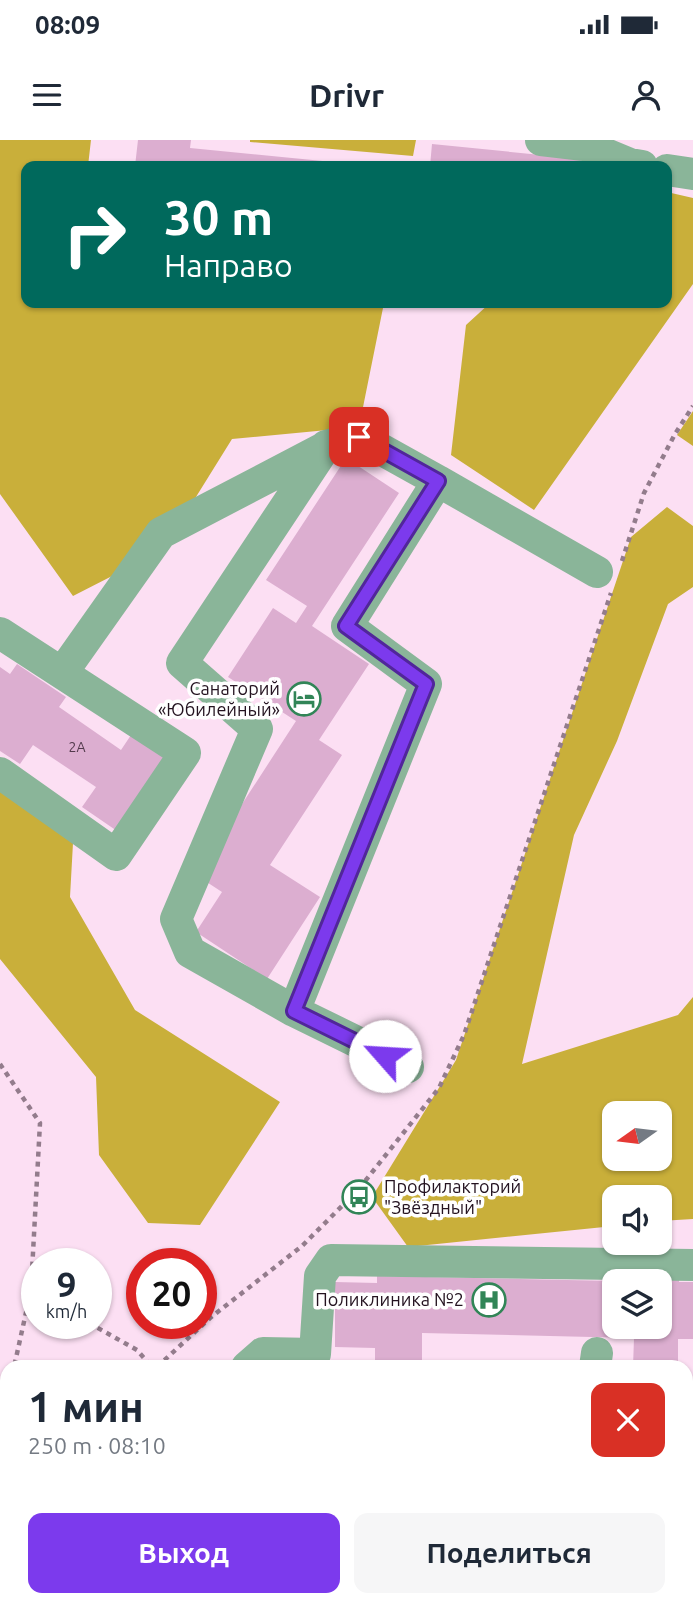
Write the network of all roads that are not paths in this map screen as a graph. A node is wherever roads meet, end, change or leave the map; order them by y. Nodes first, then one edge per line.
1 (541, 140) edge
2 (624, 161) edge
3 (672, 171) edge
4 (693, 174) edge
5 (326, 446) junction
6 (438, 481) junction
7 (609, 577) road end
8 (0, 633) edge
9 (62, 673) junction
10 (0, 773) edge
11 (294, 1011) junction
12 (408, 1067) dead end
13 (693, 1265) edge
14 (255, 1360) edge

1 - 2 street
3 - 4 street
5 - 6 street
5 - 9 street
5 - 11 street
6 - 7 street
6 - 11 street
8 - 9 street
9 - 10 street
11 - 12 street
13 - 14 street

